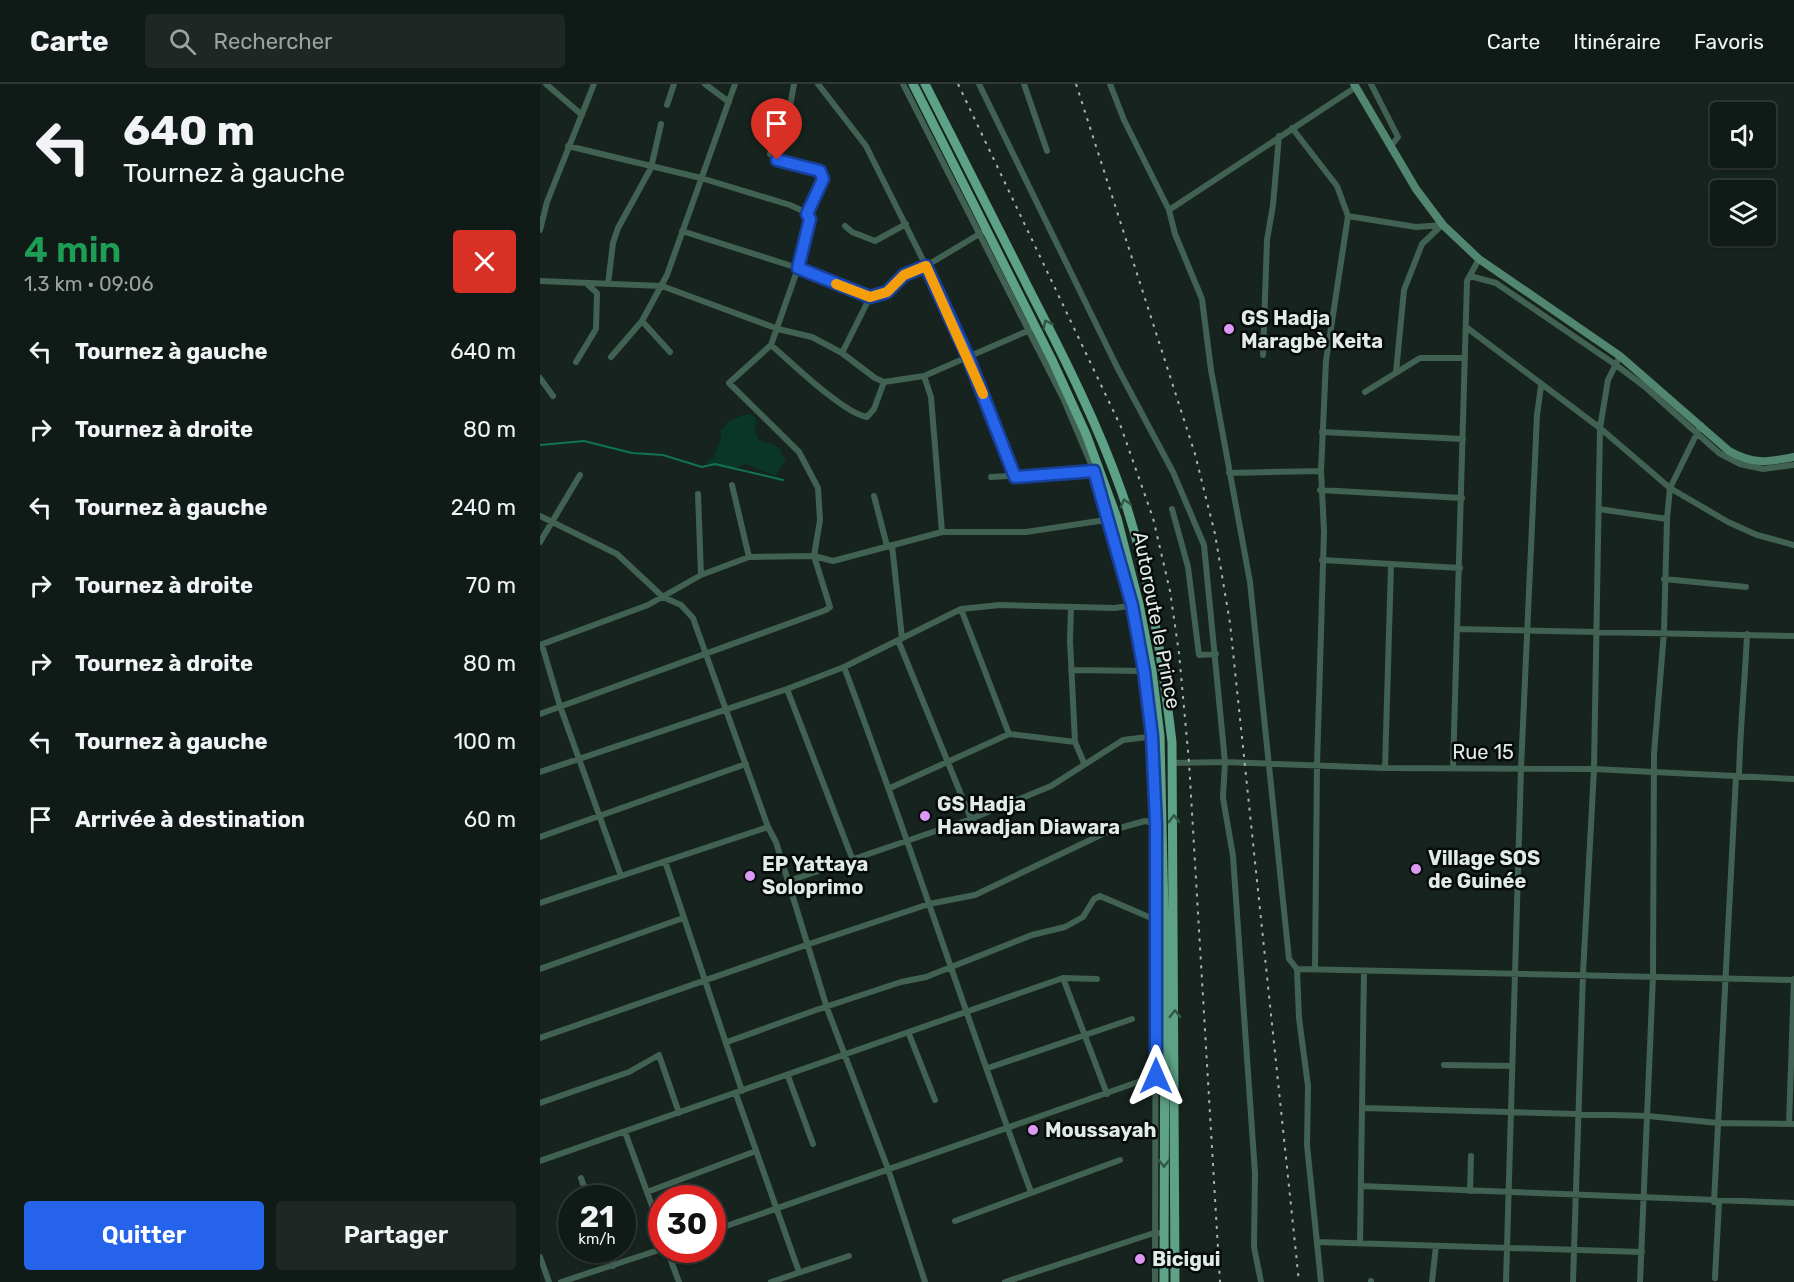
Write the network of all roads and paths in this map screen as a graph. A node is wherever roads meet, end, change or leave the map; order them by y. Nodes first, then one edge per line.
1 (546, 84) edge
2 (594, 84) edge
3 (674, 84) edge
4 (705, 84) edge
5 (735, 84) edge
6 (794, 84) edge
7 (818, 84) edge
8 (903, 84) edge
9 (913, 84) edge
10 (925, 84) edge
11 (978, 84) edge
12 (1024, 84) edge
13 (1110, 84) edge
14 (1371, 84) edge
15 (1355, 85) edge
16 (729, 102) junction
17 (667, 105) dead end
18 (582, 115) junction
19 (661, 124) dead end
20 (1292, 128) junction
21 (1279, 136) junction
22 (568, 146) junction
23 (1391, 146) junction
24 (1047, 151) dead end
25 (651, 168) junction
26 (701, 178) junction
27 (540, 198) edge
28 (548, 202) junction
29 (1168, 210) junction
30 (807, 214) junction
31 (1348, 216) junction
32 (906, 225) junction
33 (1443, 225) junction
34 (845, 226) dead end
35 (540, 230) edge
36 (682, 231) junction
37 (983, 232) junction
38 (1479, 259) junction
39 (926, 266) junction
40 (798, 268) junction
41 (1470, 276) junction
42 (540, 281) edge
43 (586, 283) junction
44 (608, 284) junction
45 (662, 286) junction
46 (870, 297) junction
47 (642, 321) junction
48 (1466, 327) junction
49 (778, 329) junction
50 (1032, 329) junction
51 (771, 345) junction
52 (670, 352) dead end
53 (842, 353) junction
54 (1263, 355) dead end
55 (1620, 356) junction
56 (611, 357) dead end
57 (968, 357) junction
58 (1464, 358) junction
59 (576, 362) dead end
60 (1616, 365) junction
61 (1396, 372) junction
62 (924, 376) junction
63 (540, 378) edge
64 (884, 382) junction
65 (1541, 386) junction
66 (1365, 392) dead end
67 (553, 396) dead end
68 (1600, 428) junction
69 (1699, 428) junction
70 (1322, 432) junction
71 (1463, 439) junction
72 (1794, 457) edge
73 (1794, 465) edge
74 (1094, 471) junction
75 (1321, 471) junction
76 (1230, 473) junction
77 (580, 475) dead end
78 (991, 477) dead end
79 (1015, 477) junction
80 (732, 484) dead end
81 (1670, 488) junction
82 (1320, 490) junction
83 (698, 494) dead end
84 (874, 496) dead end
85 (1462, 498) junction
86 (1172, 509) dead end
87 (1599, 509) junction
88 (540, 516) edge
89 (1113, 519) junction
90 (1667, 519) junction
91 (552, 521) junction
92 (942, 532) junction
93 (540, 542) edge
94 (1794, 545) edge
95 (889, 546) junction
96 (813, 556) junction
97 (749, 557) junction
98 (1322, 560) junction
99 (1391, 565) junction
100 (1460, 568) junction
101 (701, 575) junction
102 (1664, 579) junction
103 (1746, 587) dead end
104 (663, 597) junction
105 (1135, 604) junction
106 (1071, 607) junction
107 (961, 609) junction
108 (1458, 629) junction
109 (1527, 630) junction
110 (1598, 631) junction
111 (1664, 632) junction
112 (1747, 634) junction
113 (1794, 636) edge
114 (900, 639) junction
115 (541, 645) edge
116 (708, 653) junction
117 (1216, 654) junction
118 (844, 667) junction
119 (1071, 670) junction
120 (1144, 671) junction
121 (787, 689) junction
122 (560, 706) junction
123 (727, 708) junction
124 (540, 714) edge
125 (1009, 734) junction
126 (1156, 736) junction
127 (1075, 742) junction
128 (578, 758) junction
129 (950, 761) junction
130 (1225, 762) junction
131 (1084, 763) junction
132 (1173, 763) junction
133 (746, 764) junction
134 (1269, 765) junction
135 (1317, 766) junction
136 (1385, 768) junction
137 (1453, 768) junction
138 (1521, 768) junction
139 (1594, 769) junction
140 (540, 772) edge
141 (1655, 772) junction
142 (1737, 776) junction
143 (1794, 779) edge
144 (890, 788) junction
145 (600, 816) junction
146 (971, 819) junction
147 (1159, 824) junction
148 (768, 827) junction
149 (540, 837) edge
150 (907, 839) junction
151 (852, 858) junction
152 (665, 861) junction
153 (621, 876) junction
154 (789, 881) junction
155 (540, 903) edge
156 (929, 904) junction
157 (1160, 917) junction
158 (683, 918) junction
159 (809, 944) junction
160 (949, 968) junction
161 (540, 969) edge
162 (1297, 969) junction
163 (1315, 969) junction
164 (1364, 971) junction
165 (1515, 972) junction
166 (1583, 974) junction
167 (1653, 976) junction
168 (1063, 978) junction
169 (1726, 978) junction
170 (1097, 979) dead end
171 (706, 980) junction
172 (1794, 980) edge
173 (827, 1008) junction
174 (968, 1012) junction
175 (1132, 1019) dead end
176 (1085, 1033) junction
177 (909, 1034) junction
178 (540, 1038) edge
179 (727, 1042) junction
180 (844, 1056) junction
181 (1444, 1065) dead end
182 (1512, 1066) junction
183 (988, 1068) junction
184 (1160, 1074) junction
185 (788, 1076) junction
186 (739, 1093) junction
187 (1107, 1094) junction
188 (935, 1100) dead end
189 (540, 1103) edge
190 (1363, 1108) junction
191 (680, 1113) junction
192 (1511, 1113) junction
193 (1579, 1116) junction
194 (1648, 1116) junction
195 (1718, 1123) junction
196 (1792, 1124) edge
197 (1007, 1128) junction
198 (625, 1132) junction
199 (813, 1144) dead end
200 (756, 1151) junction
201 (1471, 1156) dead end
202 (1120, 1160) dead end
203 (540, 1161) edge
204 (888, 1169) junction
205 (581, 1178) dead end
206 (583, 1185) edge
207 (1361, 1186) junction
208 (1470, 1191) junction
209 (647, 1192) joint
210 (1031, 1192) junction
211 (1509, 1194) junction
212 (1577, 1195) junction
213 (1644, 1198) junction
214 (1717, 1202) junction
215 (1794, 1203) edge
216 (775, 1208) junction
217 (955, 1221) dead end
218 (726, 1226) edge
219 (1154, 1233) junction
220 (1164, 1233) junction
221 (1317, 1242) junction
222 (1360, 1244) junction
223 (1436, 1246) junction
224 (1506, 1248) junction
225 (1574, 1250) junction
226 (1642, 1252) junction
227 (648, 1254) edge
228 (849, 1256) dead end
229 (540, 1257) edge
230 (612, 1263) edge
231 (672, 1263) edge
232 (613, 1266) junction
233 (799, 1272) junction
234 (1715, 1278) dead end
235 (549, 1282) edge
236 (561, 1282) edge
237 (679, 1282) edge
238 (771, 1282) edge
239 (925, 1282) edge
240 (1005, 1282) edge
241 (1155, 1282) edge
242 (1164, 1282) edge
243 (1175, 1282) edge
244 (1261, 1282) edge
245 (1321, 1282) edge
246 (1432, 1282) edge
247 (1506, 1282) edge
248 (1573, 1282) edge
249 (1640, 1282) edge

1 - 18 street
2 - 18 street
3 - 17 street
4 - 16 street
5 - 16 street
6 - 30 street
7 - 32 street
8 - 37 street
9 - 37 main road, Autoroute le Prince
132 -> 10 main road, Autoroute le Prince
11 - 117 street
12 - 24 street
13 - 29 street
14 - 23 street
15 - 20 street
15 - 23 main road
16 - 26 street
18 - 22 street
19 - 25 street
20 - 21 street
20 - 31 street
21 - 29 street
21 - 54 street
22 - 25 street
22 - 28 street
23 - 33 main road
25 - 26 street
25 - 44 street
26 - 30 street
26 - 36 street
27 - 28 street
28 - 35 street
29 - 76 street
30 - 40 street
31 - 33 street
31 - 70 street
32 - 34 street
32 - 39 street
33 - 38 main road
33 - 61 street
36 - 40 street
36 - 45 street
37 - 39 street
37 - 50 main road, Autoroute le Prince
38 - 41 street
38 - 55 main road
39 - 46 street
39 - 57 street
40 - 46 street
40 - 49 street
41 - 48 street
41 - 60 street
42 - 43 street
43 - 44 street
43 - 59 street
44 - 45 street
45 - 47 street
45 - 49 street
46 - 53 street
47 - 52 street
47 - 56 street
48 - 58 street
48 - 65 street
49 - 51 street
49 - 53 street
50 - 57 street
50 - 74 street
50 - 89 main road, Autoroute le Prince
51 - 64 street
51 - 96 street
53 - 64 street
55 - 60 street
55 - 69 main road
57 - 62 street
57 - 79 street
58 - 61 street
58 - 71 street
60 - 68 street
60 - 69 street
61 - 66 street
62 - 64 street
62 - 92 street
63 - 67 street
65 - 68 street
65 - 109 street
68 - 81 street
68 - 87 street
69 - 72 main road
69 - 73 street
69 - 81 street
70 - 71 street
70 - 75 street
71 - 85 street
74 - 79 street
74 - 89 street
75 - 76 street
75 - 82 street
76 - 134 street
77 - 91 street
78 - 79 street
80 - 97 street
81 - 90 street
81 - 94 street
82 - 85 street
82 - 98 street
83 - 101 street
84 - 95 street
85 - 100 street
86 - 117 street
87 - 90 street
87 - 110 street
88 - 91 street
89 - 92 street
89 - 105 main road, Autoroute le Prince
90 - 102 street
91 - 93 street
91 - 104 street
92 - 95 street
95 - 96 street
95 - 114 street
96 - 97 street
96 - 116 street
97 - 101 street
98 - 99 street
98 - 135 street
99 - 100 street
99 - 136 street
100 - 108 street
101 - 104 street
102 - 103 street
102 - 111 street
104 - 115 street
104 - 116 street
105 - 106 street
105 - 120 street
105 - 126 main road, Autoroute le Prince
106 - 107 street
106 - 119 street
107 - 114 street
107 - 125 street
108 - 109 street
108 - 137 street
109 - 110 street
109 - 138 street
110 - 111 street
110 - 139 street
111 - 112 street
111 - 141 street
112 - 113 street
112 - 142 street
114 - 118 street
114 - 129 street
115 - 122 street
116 - 122 street
116 - 123 street
117 - 130 street
118 - 121 street
118 - 144 street
119 - 120 street
119 - 127 street
120 - 126 street
121 - 123 street
121 - 151 street
122 - 124 street
122 - 128 street
123 - 128 street
123 - 133 street
125 - 127 street
125 - 129 street
126 - 131 street
126 - 147 main road, Autoroute le Prince
127 - 131 street
128 - 140 street
128 - 145 street
129 - 144 street
129 - 146 street
130 - 132 street, Rue 15
130 - 134 street, Rue 15
130 - 244 street
131 - 146 street
243 -> 132 main road, Autoroute le Prince
133 - 145 street
133 - 148 street
134 - 135 street, Rue 15
134 - 162 street
135 - 136 street, Rue 15
135 - 163 street
136 - 137 street, Rue 15
137 - 138 street, Rue 15
138 - 139 street, Rue 15
138 - 165 street
139 - 141 street, Rue 15
139 - 166 street
141 - 142 street, Rue 15
141 - 167 street
142 - 143 street, Rue 15
142 - 169 street
144 - 150 street
145 - 149 street
145 - 153 street
146 - 150 street
147 - 156 street
147 - 157 main road, Autoroute le Prince
148 - 152 street
148 - 154 street
150 - 151 street
150 - 156 street
151 - 154 street
152 - 153 street
152 - 158 street
153 - 155 street
154 - 159 street
156 - 159 street
156 - 160 street
157 - 160 street
157 - 184 main road, Autoroute le Prince
158 - 161 street
158 - 171 street
159 - 171 street
159 - 173 street
160 - 173 street
160 - 174 street
162 - 163 street
162 - 221 street
163 - 164 street
164 - 165 street
164 - 190 street
165 - 166 street
165 - 182 street
166 - 167 street
166 - 193 street
167 - 169 street
167 - 194 street
168 - 170 street
168 - 174 street
168 - 176 street
169 - 172 street
169 - 195 street
171 - 178 street
171 - 179 street
172 - 196 street
173 - 179 street
173 - 180 street
174 - 177 street
174 - 183 street
175 - 176 street
176 - 183 street
176 - 187 street
177 - 180 street
177 - 188 street
179 - 186 street
180 - 185 street
180 - 204 street
181 - 182 street
182 - 192 street
183 - 197 street
184 - 187 street
184 - 219 street
184 -> 220 main road, Autoroute le Prince
185 - 186 street
185 - 199 street
186 - 191 street
186 - 200 street
187 - 197 street
189 - 191 street
190 - 192 street
190 - 207 street
191 - 198 street
192 - 193 street
192 - 211 street
193 - 194 street
193 - 212 street
194 - 195 street
194 - 213 street
195 - 196 street
195 - 214 street
197 - 204 street
197 - 210 street
198 - 203 street
198 - 209 street
200 - 209 street
200 - 216 street
201 - 208 street
202 - 210 street
204 - 216 street
204 - 239 street
205 - 206 street
207 - 208 street
207 - 222 street
208 - 211 street
210 - 217 street
211 - 212 street
211 - 224 street
212 - 213 street
212 - 225 street
213 - 214 street
213 - 226 street
214 - 215 street
214 - 234 street
216 - 218 street
216 - 233 street
219 - 220 street
219 - 240 street
219 - 241 street
220 - 242 main road, Autoroute le Prince
221 - 222 street
221 - 245 street
222 - 223 street
223 - 224 street
223 - 246 street
224 - 225 street
224 - 247 street
225 - 226 street
225 - 248 street
226 - 249 street
227 - 232 street
228 - 233 street
229 - 235 street
230 - 232 street
231 - 237 street
232 - 236 street
233 - 238 street

